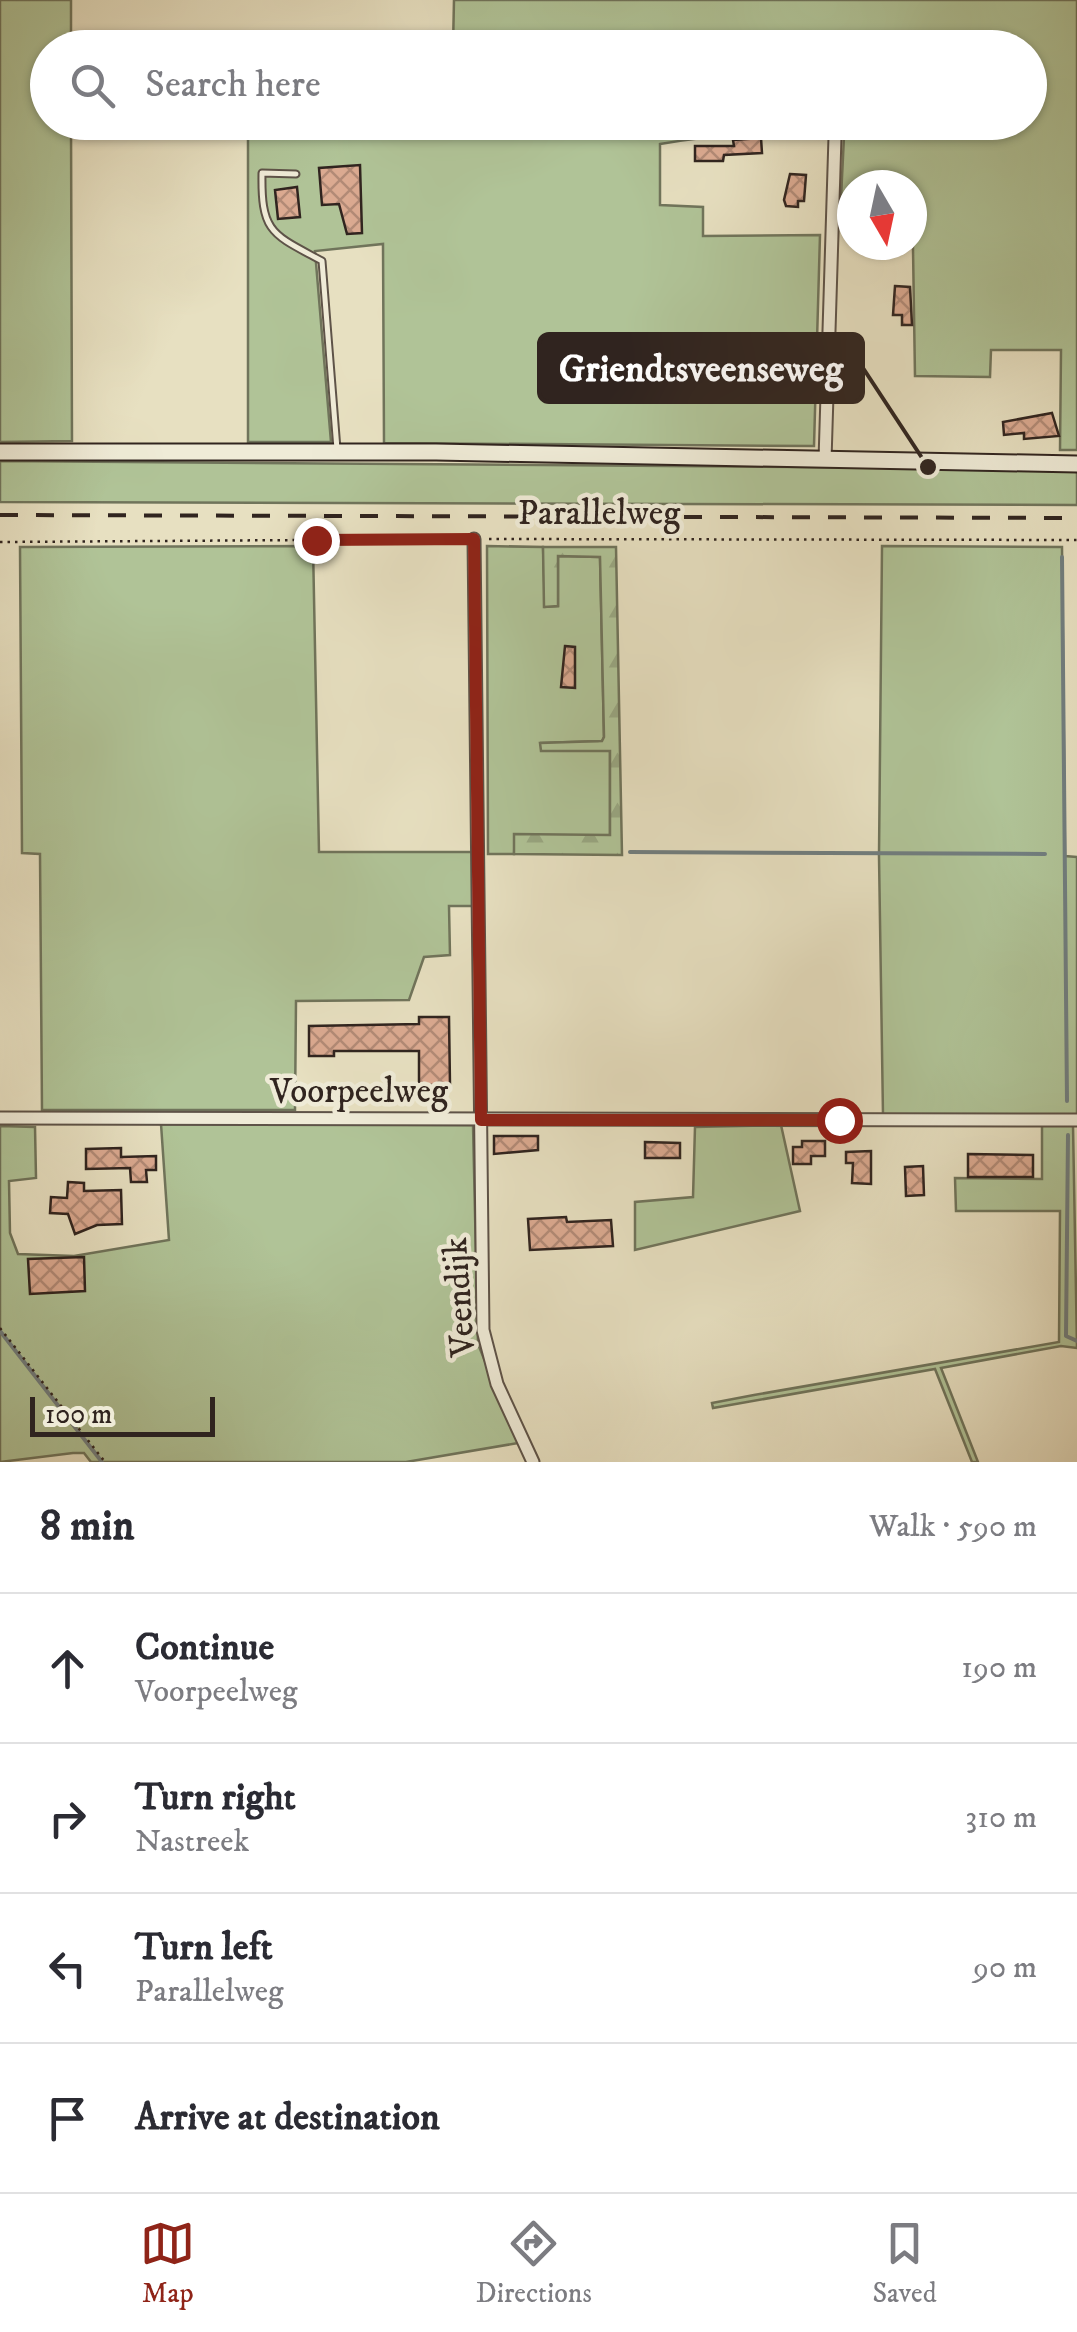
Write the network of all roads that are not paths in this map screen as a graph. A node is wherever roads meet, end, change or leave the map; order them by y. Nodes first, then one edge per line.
1 (836, 140) edge
2 (296, 174) dead end
3 (0, 452) edge
4 (337, 452) junction
5 (825, 460) junction
6 (1077, 464) edge
7 (474, 539) road end
8 (0, 1118) edge
9 (481, 1120) junction
10 (1077, 1120) edge
11 (533, 1462) edge

1 - 5 street
2 - 4 lane
3 - 4 street
4 - 5 street
5 - 6 street
7 - 9 street, Veendijk
8 - 9 street, Voorpeelweg
9 - 10 street, Voorpeelweg
9 - 11 street, Veendijk

